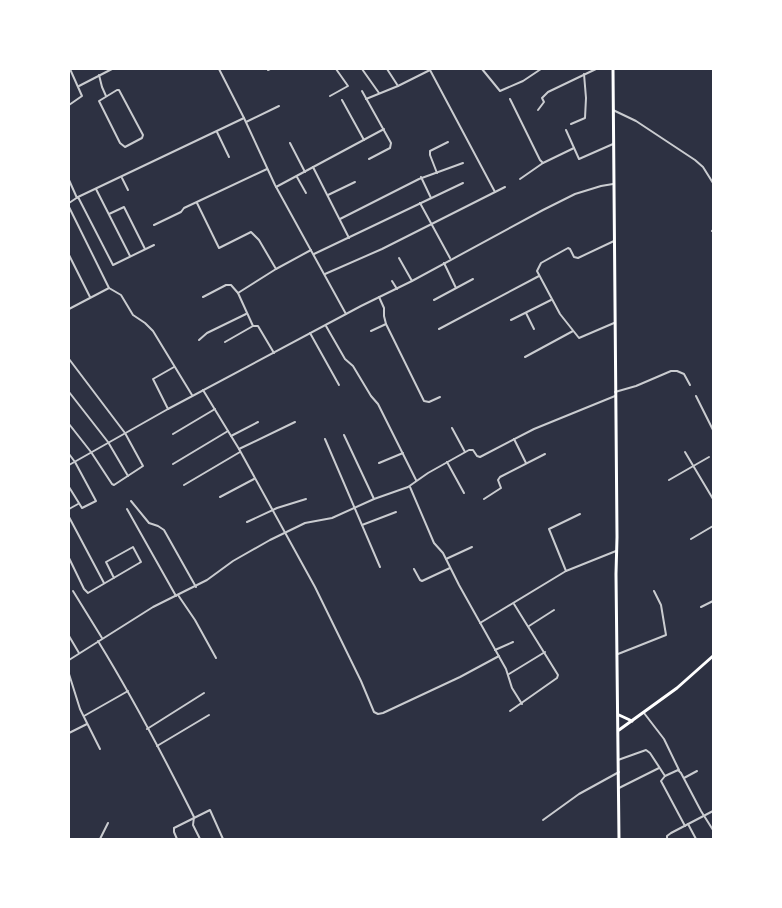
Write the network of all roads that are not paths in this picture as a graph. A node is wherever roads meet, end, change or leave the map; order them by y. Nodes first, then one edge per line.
1 (70, 69) edge
2 (112, 69) edge
3 (219, 69) edge
4 (336, 69) edge
5 (362, 69) edge
6 (387, 69) edge
7 (482, 69) edge
8 (541, 69) edge
9 (596, 69) edge
10 (613, 69) edge
11 (584, 74) junction
12 (99, 75) junction
13 (78, 86) junction
14 (398, 86) junction
15 (362, 90) dead end
16 (379, 93) junction
17 (106, 96) junction
18 (330, 96) dead end
19 (366, 99) junction
20 (510, 99) dead end
21 (342, 100) dead end
22 (69, 105) edge
23 (279, 106) dead end
24 (538, 110) dead end
25 (613, 110) junction
26 (244, 118) junction
27 (246, 122) junction
28 (571, 124) dead end
29 (384, 129) junction
30 (566, 130) dead end
31 (217, 132) junction
32 (364, 140) junction
33 (448, 142) dead end
34 (290, 144) dead end
35 (613, 144) junction
36 (574, 148) junction
37 (229, 157) dead end
38 (370, 159) dead end
39 (463, 163) dead end
40 (544, 163) junction
41 (313, 168) junction
42 (267, 169) junction
43 (305, 172) junction
44 (437, 173) junction
45 (296, 176) junction
46 (122, 178) junction
47 (422, 178) junction
48 (520, 179) dead end
49 (69, 180) edge
50 (355, 182) dead end
51 (463, 183) dead end
52 (713, 183) edge
53 (613, 184) junction
54 (505, 187) dead end
55 (276, 188) junction
56 (96, 189) junction
57 (128, 190) dead end
58 (495, 192) junction
59 (306, 193) dead end
60 (328, 195) junction
61 (78, 197) junction
62 (431, 198) junction
63 (69, 203) edge
64 (196, 203) junction
65 (420, 203) junction
66 (69, 208) edge
67 (109, 214) junction
68 (340, 219) junction
69 (431, 224) junction
70 (154, 225) dead end
71 (350, 238) junction
72 (614, 241) junction
73 (154, 245) dead end
74 (145, 249) junction
75 (312, 250) junction
76 (314, 254) junction
77 (69, 255) edge
78 (130, 257) junction
79 (400, 258) dead end
80 (450, 259) junction
81 (444, 263) junction
82 (276, 269) junction
83 (325, 274) junction
84 (539, 276) junction
85 (473, 279) dead end
86 (392, 281) dead end
87 (412, 282) junction
88 (109, 288) junction
89 (456, 288) junction
90 (397, 289) junction
91 (238, 293) junction
92 (203, 297) dead end
93 (90, 298) junction
94 (380, 298) junction
95 (434, 300) dead end
96 (551, 300) junction
97 (69, 308) edge
98 (526, 313) junction
99 (246, 314) junction
100 (346, 314) junction
101 (511, 320) dead end
102 (614, 322) junction
103 (386, 324) junction
104 (252, 326) junction
105 (326, 326) junction
106 (439, 329) dead end
107 (534, 329) dead end
108 (371, 331) dead end
109 (573, 331) junction
110 (310, 333) junction
111 (200, 340) dead end
112 (225, 342) dead end
113 (274, 352) junction
114 (525, 356) dead end
115 (69, 359) edge
116 (174, 367) junction
117 (339, 385) dead end
118 (690, 385) dead end
119 (203, 390) junction
120 (69, 392) edge
121 (615, 394) junction
122 (192, 396) junction
123 (696, 396) dead end
124 (440, 397) dead end
125 (168, 408) junction
126 (215, 409) junction
127 (258, 422) dead end
128 (295, 422) dead end
129 (69, 424) edge
130 (452, 428) dead end
131 (713, 430) edge
132 (228, 431) junction
133 (125, 433) junction
134 (173, 434) dead end
135 (344, 435) dead end
136 (231, 436) junction
137 (325, 439) dead end
138 (514, 439) junction
139 (108, 442) junction
140 (238, 449) junction
141 (91, 452) junction
142 (240, 452) junction
143 (465, 452) junction
144 (685, 452) dead end
145 (403, 453) junction
146 (69, 454) edge
147 (544, 454) dead end
148 (709, 457) dead end
149 (75, 462) junction
150 (447, 462) junction
151 (526, 463) junction
152 (173, 464) dead end
153 (379, 464) dead end
154 (69, 465) edge
155 (694, 466) junction
156 (128, 476) junction
157 (254, 478) junction
158 (669, 480) dead end
159 (416, 481) junction
160 (184, 485) dead end
161 (409, 486) junction
162 (69, 487) edge
163 (464, 493) dead end
164 (220, 497) dead end
165 (306, 499) dead end
166 (484, 499) dead end
167 (713, 499) edge
168 (374, 500) junction
169 (131, 501) dead end
170 (78, 504) junction
171 (355, 508) junction
172 (69, 509) edge
173 (127, 509) dead end
174 (273, 510) junction
175 (396, 512) dead end
176 (580, 514) dead end
177 (69, 517) edge
178 (247, 522) dead end
179 (362, 525) junction
180 (713, 526) edge
181 (284, 532) junction
182 (691, 539) dead end
183 (472, 547) dead end
184 (616, 551) junction
185 (69, 558) edge
186 (446, 560) junction
187 (380, 567) dead end
188 (450, 568) junction
189 (414, 569) dead end
190 (566, 570) junction
191 (114, 578) junction
192 (104, 584) junction
193 (196, 586) junction
194 (74, 591) dead end
195 (654, 591) dead end
196 (177, 595) junction
197 (713, 600) edge
198 (514, 603) junction
199 (701, 607) dead end
200 (554, 610) dead end
201 (480, 623) junction
202 (529, 626) junction
203 (69, 636) edge
204 (102, 638) junction
205 (98, 641) junction
206 (513, 642) dead end
207 (496, 650) junction
208 (545, 652) junction
209 (79, 653) junction
210 (618, 654) junction
211 (499, 656) junction
212 (713, 656) edge
213 (216, 658) dead end
214 (69, 660) edge
215 (69, 674) edge
216 (509, 674) junction
217 (128, 691) junction
218 (204, 692) dead end
219 (522, 704) junction
220 (510, 711) dead end
221 (644, 714) junction
222 (209, 715) dead end
223 (619, 715) junction
224 (83, 716) junction
225 (632, 721) junction
226 (87, 724) junction
227 (147, 729) junction
228 (619, 730) junction
229 (69, 733) edge
230 (157, 746) junction
231 (100, 748) dead end
232 (618, 760) junction
233 (659, 768) junction
234 (679, 770) junction
235 (697, 771) dead end
236 (619, 772) junction
237 (665, 776) junction
238 (683, 779) junction
239 (619, 788) junction
240 (713, 811) edge
241 (704, 816) junction
242 (194, 817) junction
243 (543, 820) dead end
244 (108, 823) dead end
245 (688, 824) junction
246 (684, 826) junction
247 (713, 830) edge
248 (100, 839) edge
249 (177, 839) edge
250 (200, 839) edge
251 (223, 839) edge
252 (619, 839) edge
253 (667, 839) edge
254 (696, 839) edge

1 - 13 street
2 - 12 street
3 - 26 street
4 - 18 street
5 - 16 street
6 - 14 street
7 - 8 street
9 - 11 street
10 - 25 main road
11 - 24 street
11 - 28 street
12 - 13 street
12 - 17 street
13 - 22 street
14 - 16 street
14 - 58 street
15 - 19 street
16 - 19 street
17 - 17 street
19 - 29 street
20 - 40 street
21 - 32 street
23 - 27 street
25 - 35 main road
25 - 52 street
26 - 27 street
26 - 31 street
27 - 42 street
29 - 32 street
29 - 38 street
30 - 36 street
31 - 37 street
31 - 46 street
32 - 41 street
33 - 44 street
34 - 43 street
35 - 36 street
35 - 53 main road
36 - 40 street
39 - 44 street
40 - 48 street
41 - 43 street
41 - 60 street
42 - 55 street
42 - 64 street
43 - 45 street
44 - 47 street
45 - 55 street
45 - 59 street
46 - 56 street
46 - 57 street
47 - 62 street
47 - 68 street
49 - 61 street
50 - 60 street
51 - 62 street
53 - 72 main road
53 - 80 street
54 - 58 street
55 - 75 street
56 - 61 street
56 - 67 street
58 - 69 street
60 - 68 street
61 - 63 street
61 - 78 street
62 - 65 street
64 - 70 street
64 - 82 street
65 - 69 street
65 - 71 street
66 - 88 street
67 - 74 street
67 - 78 street
68 - 71 street
69 - 80 street
69 - 83 street
71 - 76 street
72 - 84 street
72 - 102 main road
73 - 74 street
74 - 78 street
75 - 76 street
75 - 82 street
76 - 83 street
77 - 93 street
79 - 87 street
80 - 81 street
81 - 87 street
81 - 89 street
82 - 91 street
83 - 100 street
84 - 96 street
84 - 106 street
85 - 89 street
86 - 90 street
87 - 90 street
88 - 93 street
88 - 116 street
89 - 95 street
90 - 94 street
91 - 92 street
91 - 99 street
93 - 97 street
94 - 100 street
94 - 103 street
96 - 98 street
96 - 109 street
98 - 101 street
98 - 107 street
99 - 104 street
99 - 111 street
100 - 105 street
102 - 109 street
102 - 121 main road
103 - 108 street
103 - 124 street
104 - 112 street
104 - 113 street
105 - 110 street
105 - 145 street
109 - 114 street
110 - 113 street
110 - 117 street
113 - 119 street
115 - 133 street
116 - 122 street
116 - 125 street
118 - 121 street
119 - 122 street
119 - 126 street
120 - 139 street
121 - 138 street
121 - 184 main road
122 - 125 street
123 - 131 street
125 - 133 street
126 - 132 street
126 - 134 street
127 - 136 street
128 - 140 street
129 - 141 street
130 - 143 street
132 - 136 street
132 - 152 street
133 - 139 street
133 - 156 street
135 - 168 street
136 - 140 street
137 - 171 street
138 - 143 street
138 - 151 street
139 - 141 street
139 - 156 street
140 - 142 street
141 - 149 street
141 - 156 street
142 - 157 street
142 - 160 street
143 - 150 street
144 - 155 street
145 - 153 street
145 - 159 street
146 - 149 street
147 - 151 street
148 - 155 street
149 - 154 street
149 - 170 street
150 - 159 street
150 - 163 street
151 - 166 street
155 - 158 street
155 - 167 street
157 - 164 street
157 - 174 street
159 - 161 street
161 - 168 street
161 - 186 street
162 - 170 street
165 - 174 street
168 - 171 street
169 - 193 street
170 - 172 street
171 - 179 street
171 - 181 street
173 - 196 street
174 - 178 street
174 - 181 street
175 - 179 street
176 - 190 street
177 - 192 street
179 - 187 street
180 - 182 street
181 - 193 street
181 - 211 street
183 - 186 street
184 - 190 street
184 - 210 main road
185 - 192 street
186 - 188 street
188 - 189 street
188 - 201 street
190 - 198 street
191 - 191 street
191 - 192 street
193 - 196 street
194 - 204 street
195 - 210 street
196 - 204 street
196 - 213 street
197 - 199 street
198 - 201 street
198 - 202 street
200 - 202 street
201 - 207 street
202 - 208 street
203 - 209 street
204 - 205 street
205 - 209 street
205 - 217 street
206 - 207 street
207 - 211 street
208 - 216 street
208 - 219 street
209 - 214 street
210 - 223 main road
211 - 216 street
212 - 221 main road
215 - 224 street
216 - 219 street
217 - 224 street
217 - 227 street
218 - 227 street
219 - 220 street
221 - 225 main road
221 - 234 street
222 - 230 street
223 - 225 main road
223 - 228 main road
224 - 226 street
225 - 228 main road
226 - 229 street
226 - 231 street
227 - 230 street
228 - 232 main road
230 - 242 street
232 - 233 street
232 - 236 main road
233 - 237 street
233 - 239 street
234 - 237 street
234 - 238 street
235 - 238 street
236 - 239 main road
236 - 243 street
237 - 246 street
238 - 241 street
239 - 252 main road
240 - 241 street
241 - 245 street
241 - 247 street
242 - 249 street
242 - 250 street
242 - 251 street
244 - 248 street
245 - 246 street
245 - 254 street
246 - 253 street

